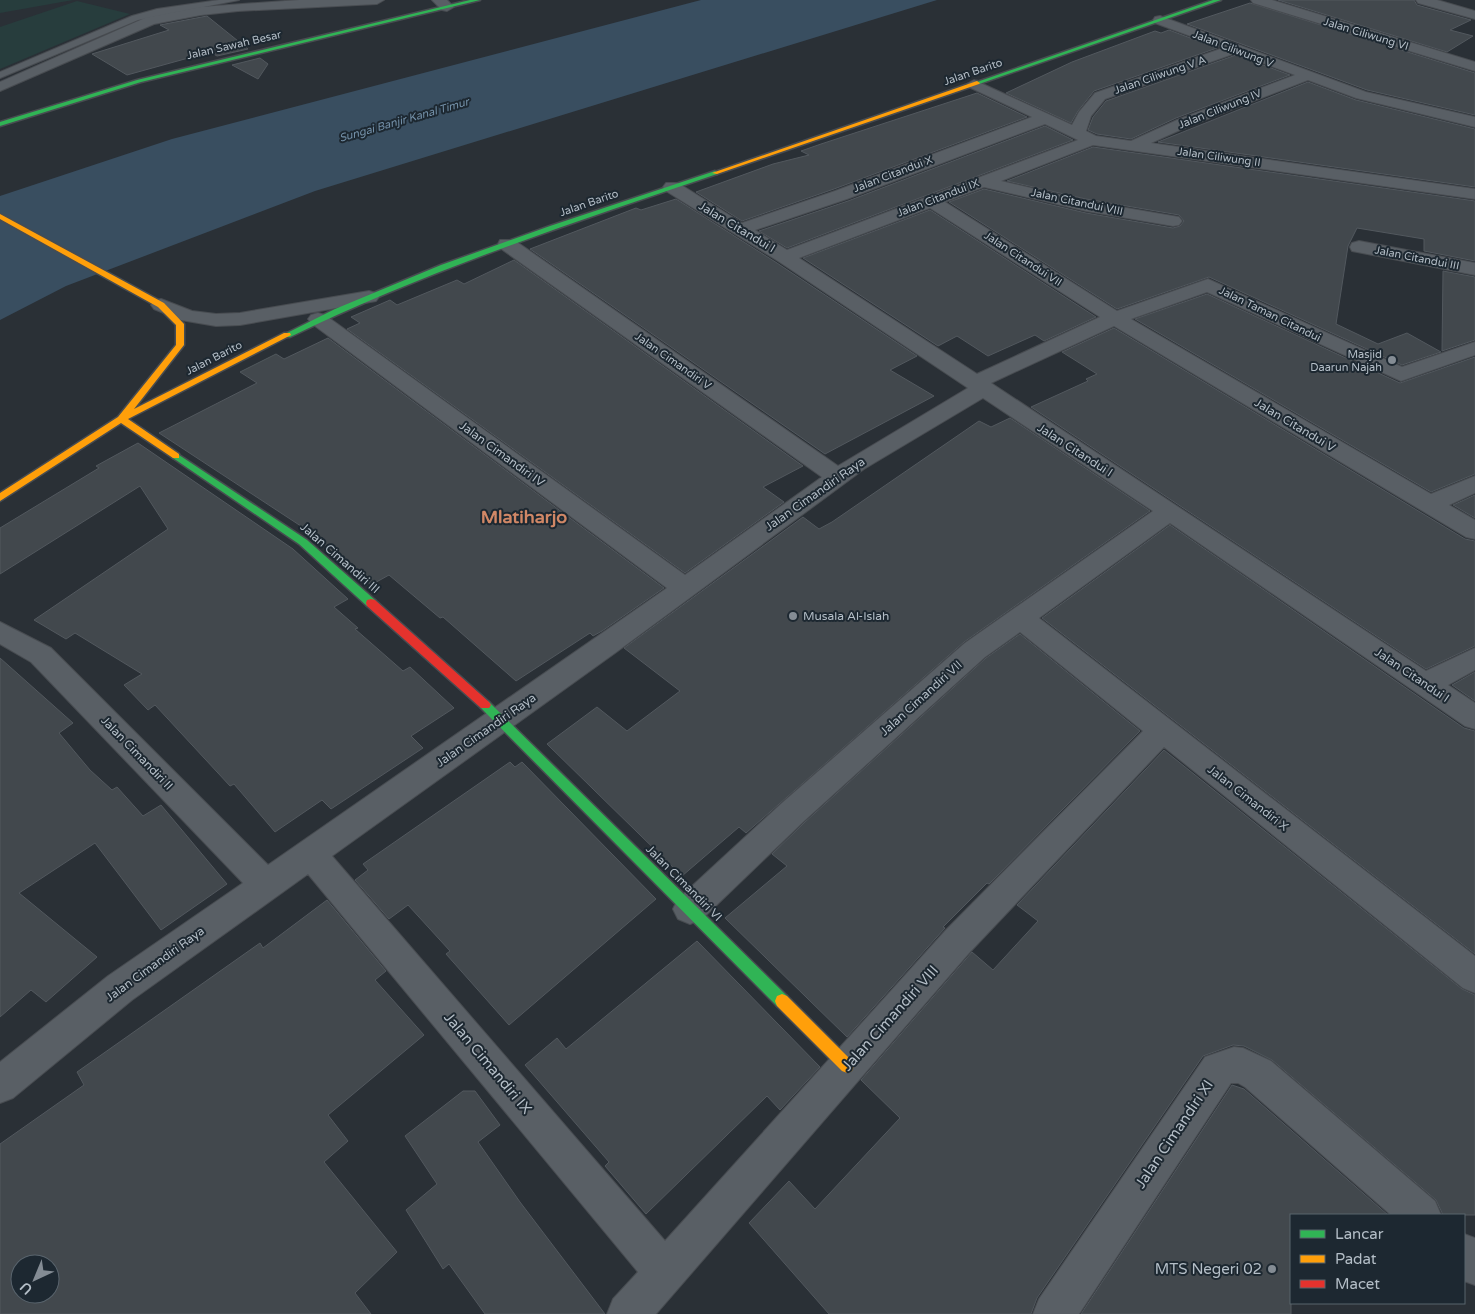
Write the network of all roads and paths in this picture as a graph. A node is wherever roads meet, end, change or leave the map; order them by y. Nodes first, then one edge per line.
1 (235, 0) edge
2 (377, 0) edge
3 (477, 0) edge
4 (1218, 0) edge
5 (1258, 0) edge
6 (1423, 0) edge
7 (443, 3) edge
8 (1475, 16) edge
9 (1160, 20) junction
10 (1234, 49) junction
11 (1475, 66) edge
12 (0, 75) edge
13 (1306, 76) junction
14 (974, 84) junction
15 (0, 87) edge
16 (1045, 118) junction
17 (1475, 122) edge
18 (0, 124) edge
19 (1084, 136) junction
20 (1135, 146) junction
21 (981, 182) junction
22 (672, 187) junction
23 (1475, 194) edge
24 (931, 200) junction
25 (0, 216) edge
26 (1173, 221) dead end
27 (741, 229) junction
28 (507, 244) junction
29 (1359, 247) dead end
30 (785, 257) junction
31 (1475, 269) edge
32 (1203, 286) joint
33 (369, 297) junction
34 (161, 306) junction
35 (1115, 318) junction
36 (318, 319) junction
37 (1475, 348) edge
38 (978, 386) junction
39 (121, 419) junction
40 (838, 477) junction
41 (1475, 484) edge
42 (0, 498) edge
43 (1430, 504) junction
44 (1170, 512) junction
45 (1475, 531) edge
46 (684, 588) junction
47 (1021, 618) junction
48 (0, 632) edge
49 (1475, 658) edge
50 (1425, 684) junction
51 (1475, 718) edge
52 (501, 719) junction
53 (1162, 730) junction
54 (310, 853) junction
55 (266, 884) junction
56 (690, 908) junction
57 (1475, 977) edge
58 (847, 1066) junction
59 (0, 1085) edge
60 (1420, 1214) edge
61 (1465, 1255) edge
62 (1475, 1265) edge
63 (665, 1272) junction
64 (628, 1314) edge
65 (1054, 1314) edge

1 - 12 lane
2 - 15 street
3 - 7 street, Jalan Sawah Besar
4 - 9 street, Jalan Barito
5 - 11 street, Jalan Ciliwung VI
6 - 8 street
7 - 18 street, Jalan Sawah Besar
9 - 10 street, Jalan Ciliwung V
9 - 14 street, Jalan Barito
10 - 13 street, Jalan Ciliwung V
10 - 19 street, Jalan Ciliwung V A
13 - 17 street, Jalan Ciliwung V
13 - 20 street, Jalan Ciliwung IV
14 - 16 street, Jalan Ciliwung II
14 - 22 street, Jalan Barito
16 - 19 street, Jalan Ciliwung II
16 - 27 street, Jalan Citandui X
19 - 20 street, Jalan Ciliwung II
19 - 21 street, Jalan Citandui IX
20 - 23 street, Jalan Ciliwung II
21 - 24 street, Jalan Citandui IX
21 - 26 street, Jalan Citandui VIII
22 - 27 street, Jalan Citandui I
22 - 28 street, Jalan Barito
24 - 30 street, Jalan Citandui IX
24 - 35 street, Jalan Citandui VII
25 - 34 street
27 - 30 street, Jalan Citandui I
28 - 33 street, Jalan Barito
28 - 40 street, Jalan Cimandiri V
29 - 31 street, Jalan Citandui III
30 - 38 street, Jalan Citandui I
32 - 35 street, Jalan Cimandiri Raya
32 - 37 street, Jalan Taman Citandui
33 - 34 street
33 - 36 street, Jalan Barito
34 - 39 street
35 - 38 street, Jalan Cimandiri Raya
35 - 43 street, Jalan Citandui V
36 - 39 street, Jalan Barito
36 - 46 street, Jalan Cimandiri IV
38 - 40 street, Jalan Cimandiri Raya
38 - 44 street, Jalan Citandui I
39 - 42 street, Jalan Barito
39 - 52 street, Jalan Cimandiri III
40 - 46 street, Jalan Cimandiri Raya
41 - 43 street
43 - 45 street, Jalan Citandui V
44 - 47 street, Jalan Cimandiri VII
44 - 50 street, Jalan Citandui I
46 - 52 street, Jalan Cimandiri Raya
47 - 53 street, Jalan Cimandiri X
47 - 56 street, Jalan Cimandiri VII
48 - 55 street, Jalan Cimandiri II
49 - 50 street
50 - 51 street, Jalan Citandui I
52 - 54 street, Jalan Cimandiri Raya
52 - 56 street, Jalan Cimandiri VI
53 - 57 street, Jalan Cimandiri X
53 - 58 street, Jalan Cimandiri VIII
54 - 55 street, Jalan Cimandiri Raya
54 - 63 street, Jalan Cimandiri IX
55 - 59 street, Jalan Cimandiri Raya
56 - 58 street, Jalan Cimandiri VI
58 - 63 street, Jalan Cimandiri VIII
60 - 65 street, Jalan Cimandiri XI
61 - 62 street
63 - 64 street, Jalan Cimandiri VIII

